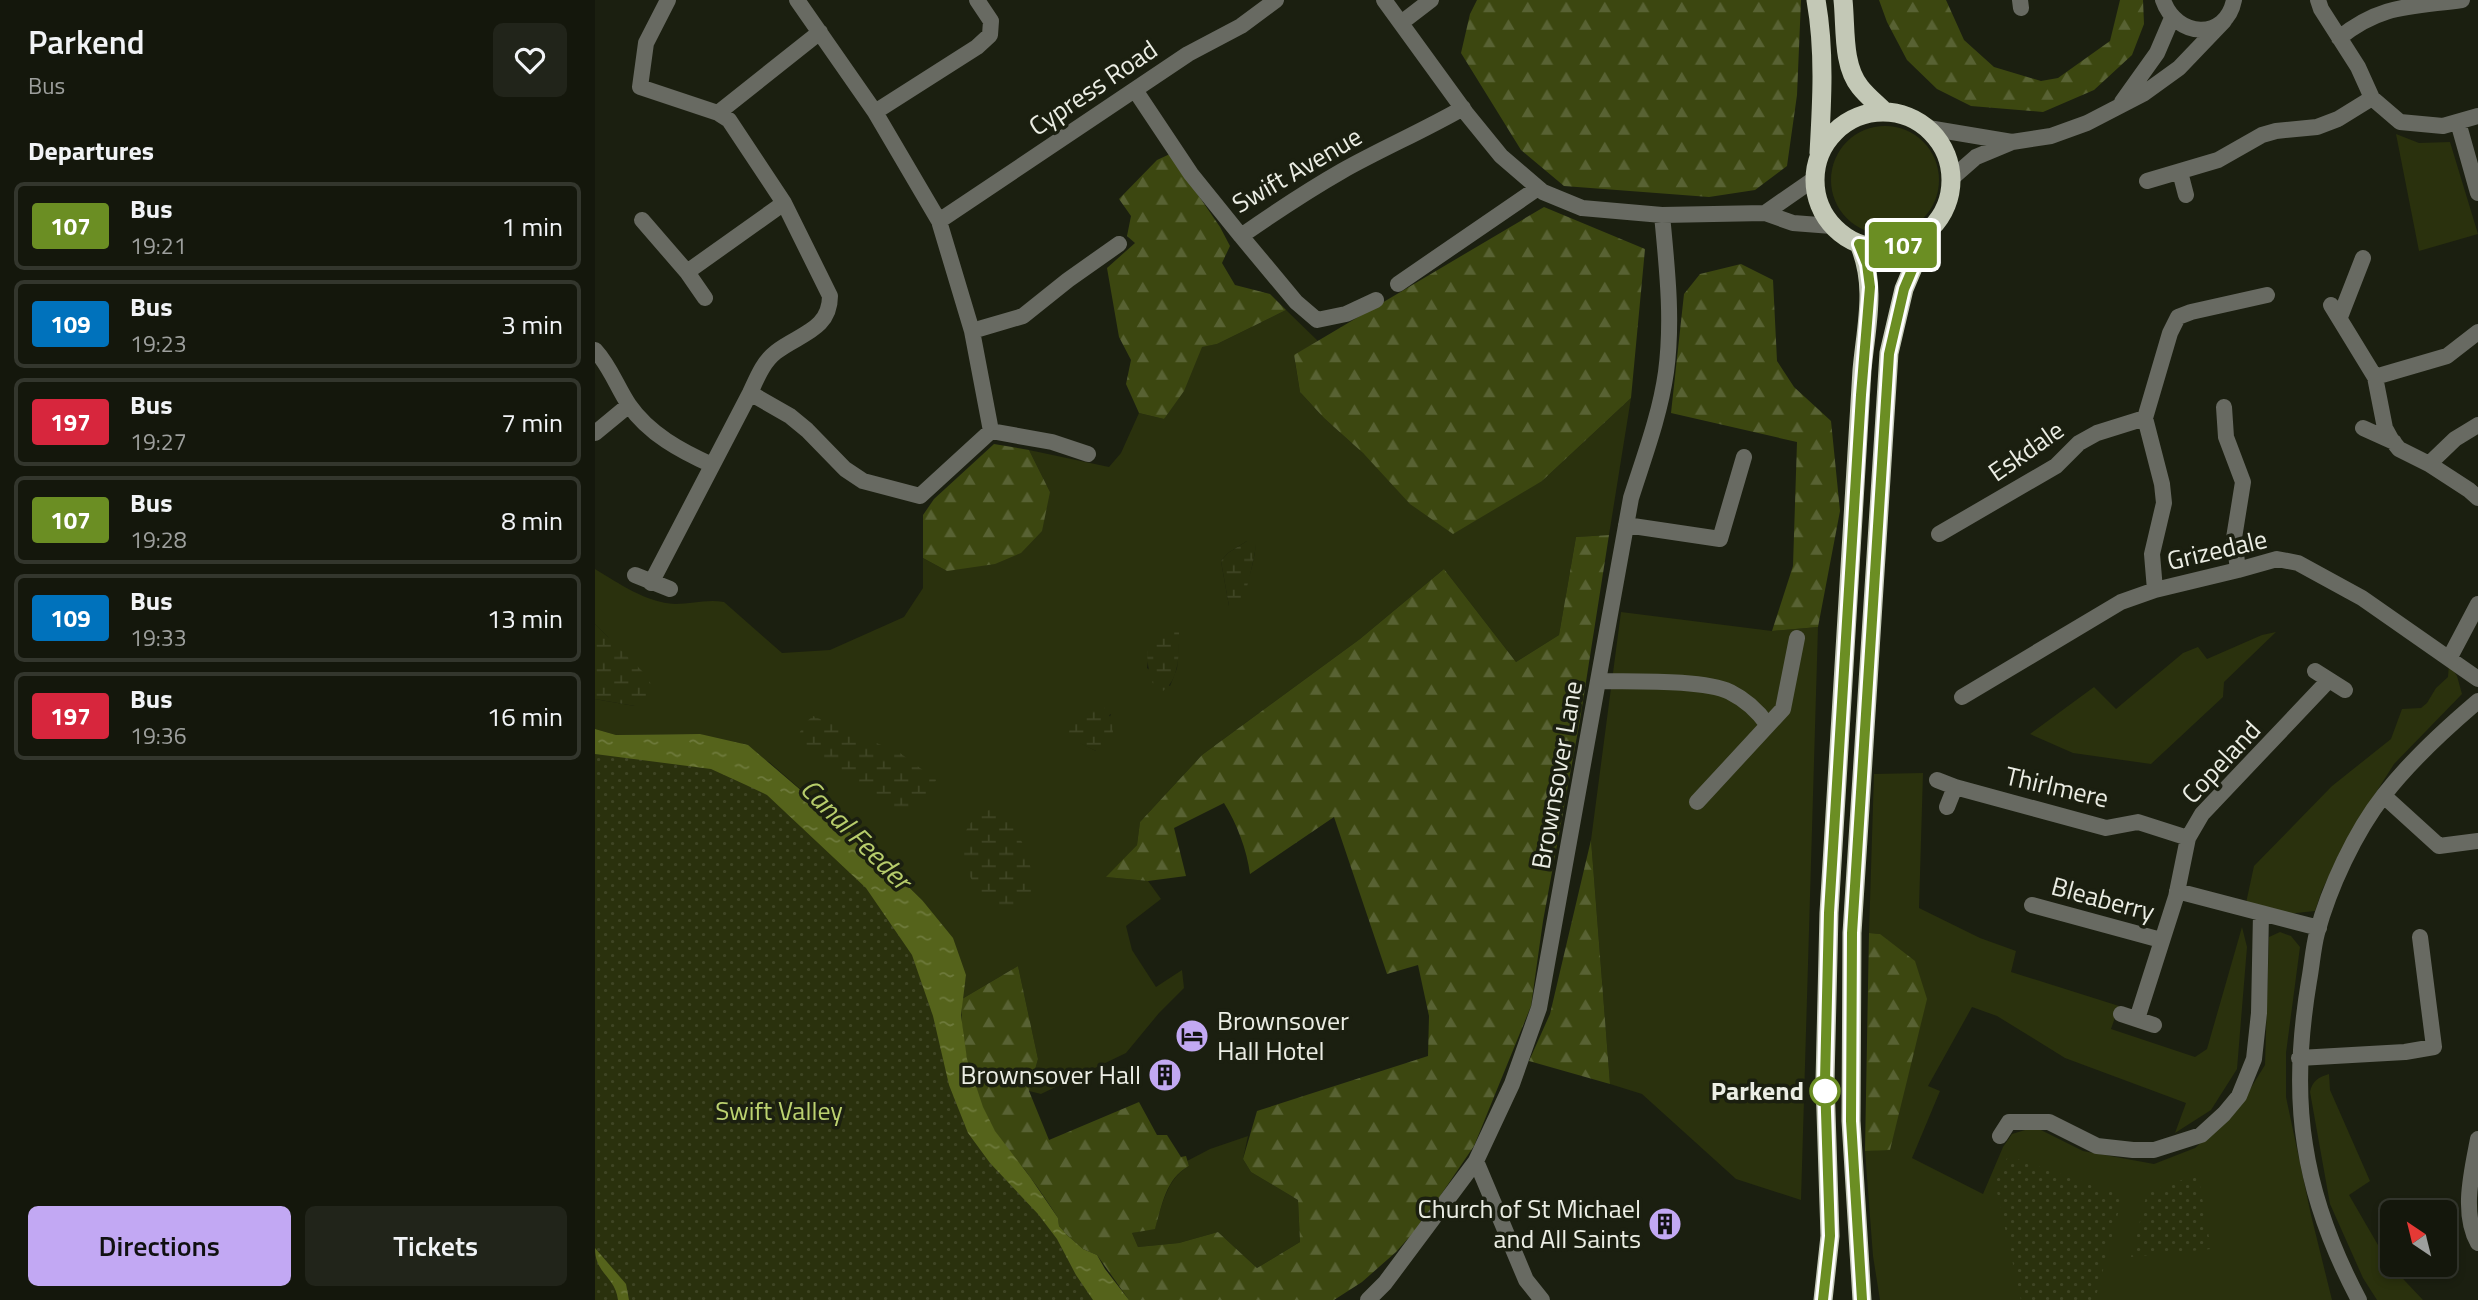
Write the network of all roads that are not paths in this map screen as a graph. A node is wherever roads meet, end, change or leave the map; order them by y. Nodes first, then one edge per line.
1 (668, 0) edge
2 (797, 0) edge
3 (977, 0) edge
4 (1276, 0) edge
5 (1384, 0) edge
6 (1431, 0) edge
7 (1816, 0) edge
8 (1843, 0) edge
9 (2163, 0) edge
10 (2318, 0) edge
11 (2462, 0) edge
12 (2233, 7) edge
13 (2172, 18) junction
14 (1401, 23) junction
15 (820, 32) junction
16 (2339, 38) junction
17 (1135, 90) junction
18 (2372, 98) junction
19 (2120, 104) junction
20 (1463, 108) junction
21 (1884, 111) junction
22 (875, 112) junction
23 (718, 113) junction
24 (2478, 116) edge
25 (2458, 122) junction
26 (1928, 128) junction
27 (2012, 142) junction
28 (1819, 156) junction
29 (2180, 172) junction
30 (1952, 178) junction
31 (1814, 179) junction
32 (2147, 181) dead end
33 (1538, 188) junction
34 (2478, 193) edge
35 (2186, 195) dead end
36 (784, 203) junction
37 (1765, 213) junction
38 (1662, 215) junction
39 (642, 220) dead end
40 (939, 221) junction
41 (1832, 226) junction
42 (1928, 232) junction
43 (1241, 236) junction
44 (1119, 244) dead end
45 (1859, 244) junction
46 (2363, 258) dead end
47 (687, 272) junction
48 (1398, 284) dead end
49 (2267, 295) dead end
50 (705, 298) dead end
51 (1376, 300) dead end
52 (972, 331) junction
53 (2478, 332) edge
54 (595, 350) edge
55 (2375, 377) junction
56 (750, 393) junction
57 (629, 405) junction
58 (2224, 407) dead end
59 (2145, 418) junction
60 (2478, 425) edge
61 (2364, 428) dead end
62 (991, 431) junction
63 (595, 433) edge
64 (2394, 442) junction
65 (1088, 454) dead end
66 (1744, 457) dead end
67 (2429, 464) junction
68 (712, 465) junction
69 (2478, 498) edge
70 (1626, 525) junction
71 (1939, 534) dead end
72 (2238, 570) junction
73 (635, 575) dead end
74 (651, 583) junction
75 (670, 589) dead end
76 (2155, 590) junction
77 (2478, 604) edge
78 (1797, 638) dead end
79 (2450, 657) junction
80 (2315, 671) dead end
81 (2478, 678) edge
82 (2329, 680) junction
83 (1598, 681) junction
84 (2345, 690) dead end
85 (1962, 697) dead end
86 (2478, 701) edge
87 (1767, 724) junction
88 (1937, 780) dead end
89 (1955, 787) junction
90 (2384, 796) junction
91 (1697, 802) dead end
92 (1947, 807) dead end
93 (2188, 838) junction
94 (2478, 841) edge
95 (2177, 891) junction
96 (2032, 905) dead end
97 (2261, 913) junction
98 (2319, 928) junction
99 (2420, 937) dead end
100 (2161, 940) junction
101 (2154, 1025) dead end
102 (2299, 1058) junction
103 (2000, 1136) dead end
104 (2478, 1139) edge
105 (1476, 1161) junction
106 (2478, 1243) edge
107 (1368, 1300) edge
108 (1542, 1300) edge
109 (1823, 1300) edge
110 (1862, 1300) edge
111 (2359, 1300) edge

1 - 23 street
2 - 15 street
3 - 22 street
4 - 17 street, Cypress Road
5 - 14 street
6 - 14 street
7 - 28 highway
8 - 21 highway
9 - 13 street
10 - 16 street
11 - 16 street
12 - 13 street
12 - 19 street
13 - 19 street
14 - 20 street
15 - 22 street
15 - 23 street
16 - 18 street
17 - 40 street, Cypress Road
17 - 43 street, Swift Avenue
18 - 25 street
18 - 29 street
19 - 27 street
20 - 33 street
20 - 43 street, Swift Avenue
21 - 26 highway
21 - 28 highway
22 - 40 street
23 - 36 street
24 - 25 street
25 - 34 street
26 - 27 street
26 - 30 highway
27 - 30 street
28 - 31 highway
29 - 32 street
29 - 35 street
30 - 42 highway
31 - 37 street
31 - 41 highway
33 - 38 street
33 - 48 street
36 - 47 street
36 - 56 street
37 - 38 street
37 - 41 street
38 - 70 street, Brownsover Lane
39 - 47 street
40 - 52 street
41 - 45 highway
42 - 45 highway
42 - 110 highway
43 - 51 street
44 - 52 street
45 - 109 highway
46 - 55 street
47 - 50 street
49 - 59 street
52 - 62 street
53 - 55 street
54 - 57 street
55 - 64 street
56 - 62 street
56 - 68 street
57 - 63 street
57 - 68 street
58 - 72 street
59 - 71 street, Eskdale
59 - 76 street
60 - 67 street
61 - 64 street
62 - 65 street
64 - 67 street
66 - 70 street
67 - 69 street
68 - 74 street
70 - 83 street, Brownsover Lane
72 - 76 street, Grizedale
72 - 79 street, Grizedale
73 - 74 street
74 - 75 street
76 - 85 street, Grizedale
77 - 79 street
78 - 87 street
79 - 81 street, Grizedale
80 - 82 street
82 - 84 street
82 - 93 street, Copeland
83 - 87 street
83 - 105 street, Brownsover Lane
86 - 90 street
87 - 91 street
88 - 89 street, Thirlmere
89 - 92 street
89 - 93 street, Thirlmere
90 - 94 street
90 - 98 street
93 - 95 street, Copeland
95 - 97 street
95 - 100 street, Copeland
96 - 100 street, Bleaberry
97 - 98 street
97 - 103 street
98 - 102 street
99 - 102 street
100 - 101 street, Copeland
102 - 111 street
104 - 106 street
105 - 107 street, Brownsover Lane
105 - 108 street

